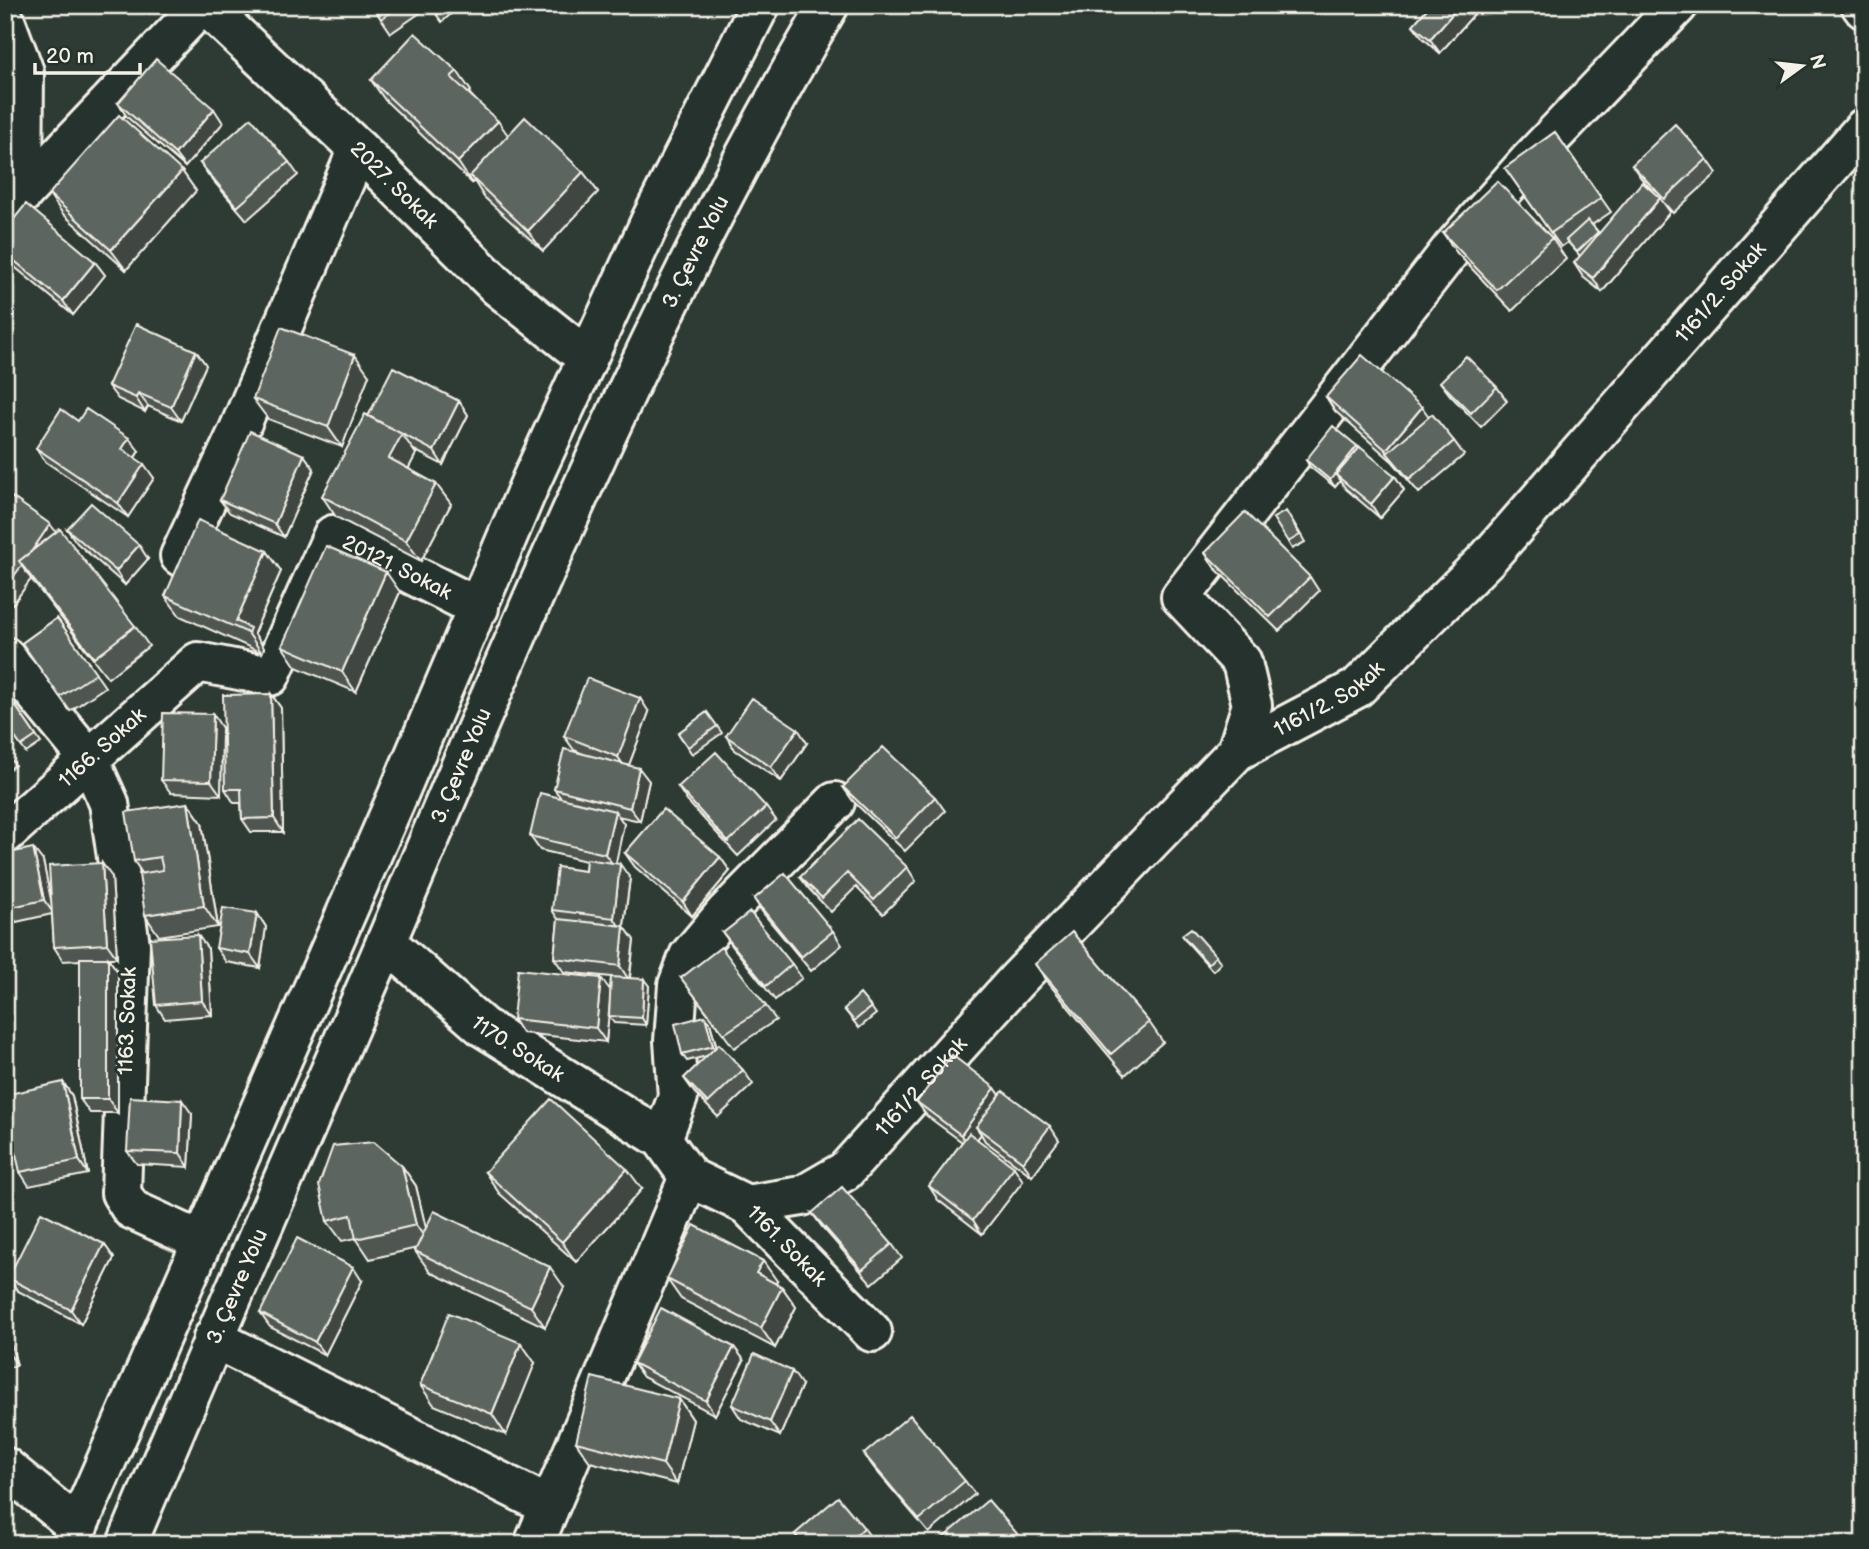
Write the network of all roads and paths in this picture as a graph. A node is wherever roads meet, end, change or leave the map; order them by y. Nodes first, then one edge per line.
1 (204, 5) edge
2 (829, 5) edge
3 (1678, 5) edge
4 (749, 10) edge
5 (5, 21) edge
6 (1864, 128) edge
7 (358, 149) junction
8 (14, 200) edge
9 (587, 358) junction
10 (180, 556) edge
11 (479, 608) junction
12 (5, 657) edge
13 (198, 662) joint
14 (1237, 751) junction
15 (89, 759) junction
16 (835, 802) dead end
17 (5, 834) edge
18 (386, 942) junction
19 (662, 1139) junction
20 (689, 1177) junction
21 (747, 1205) junction
22 (201, 1241) junction
23 (872, 1332) dead end
24 (213, 1338) junction
25 (5, 1467) edge
26 (549, 1506) junction
27 (74, 1535) edge
28 (127, 1544) edge
29 (534, 1544) edge

1 - 7 street, 2027. Sokak
1 - 8 street
2 - 18 street, 3. Çevre Yolu
3 - 14 street
4 - 9 street
5 - 8 street
6 - 14 street, 1161/2. Sokak
7 - 9 street, 2027. Sokak
7 - 10 street
9 - 11 street
11 - 13 street, 20121. Sokak
11 - 22 street
12 - 15 street, 1163. Sokak
13 - 15 street, 1166. Sokak
14 - 21 street, 1161/2. Sokak
15 - 17 street, 1166. Sokak
15 - 22 street, 1163. Sokak
16 - 19 street
18 - 19 street, 1170. Sokak
18 - 24 street, 3. Çevre Yolu
19 - 20 street
20 - 21 street, 1161. Sokak
20 - 26 street
21 - 23 street, 1161. Sokak
22 - 27 street
24 - 26 street
24 - 28 street, 3. Çevre Yolu
25 - 27 street
26 - 29 street

